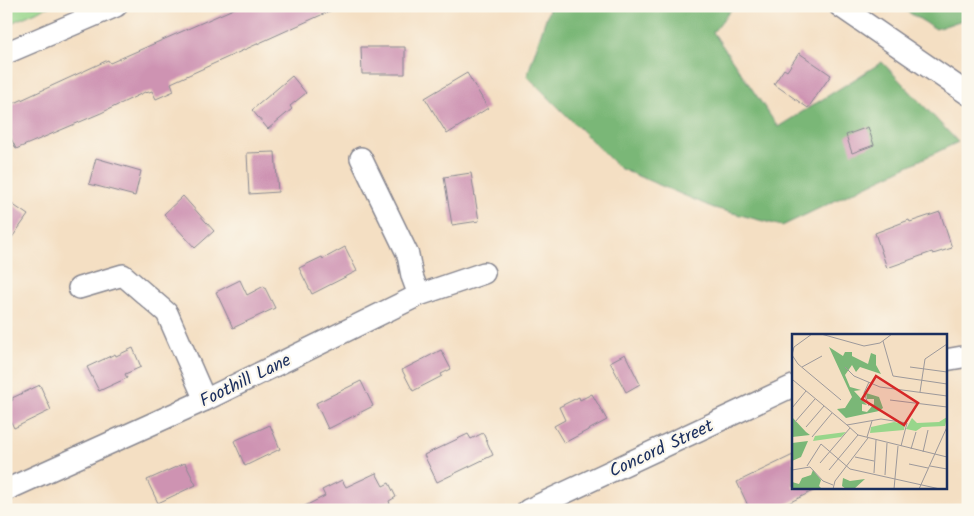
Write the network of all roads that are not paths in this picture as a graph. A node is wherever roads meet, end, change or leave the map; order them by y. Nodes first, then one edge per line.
1 (116, 6) edge
2 (840, 6) edge
3 (6, 53) edge
4 (968, 94) edge
5 (361, 158) dead end
6 (484, 273) dead end
7 (79, 288) dead end
8 (419, 295) junction
9 (968, 356) edge
10 (946, 360) edge
11 (792, 386) edge
12 (205, 400) junction
13 (6, 490) edge
14 (528, 510) edge

1 - 3 street
2 - 4 street
5 - 8 street
6 - 8 street, Foothill Lane
7 - 12 street
8 - 12 street, Foothill Lane
9 - 10 street
11 - 14 street, Concord Street
12 - 13 street, Foothill Lane

